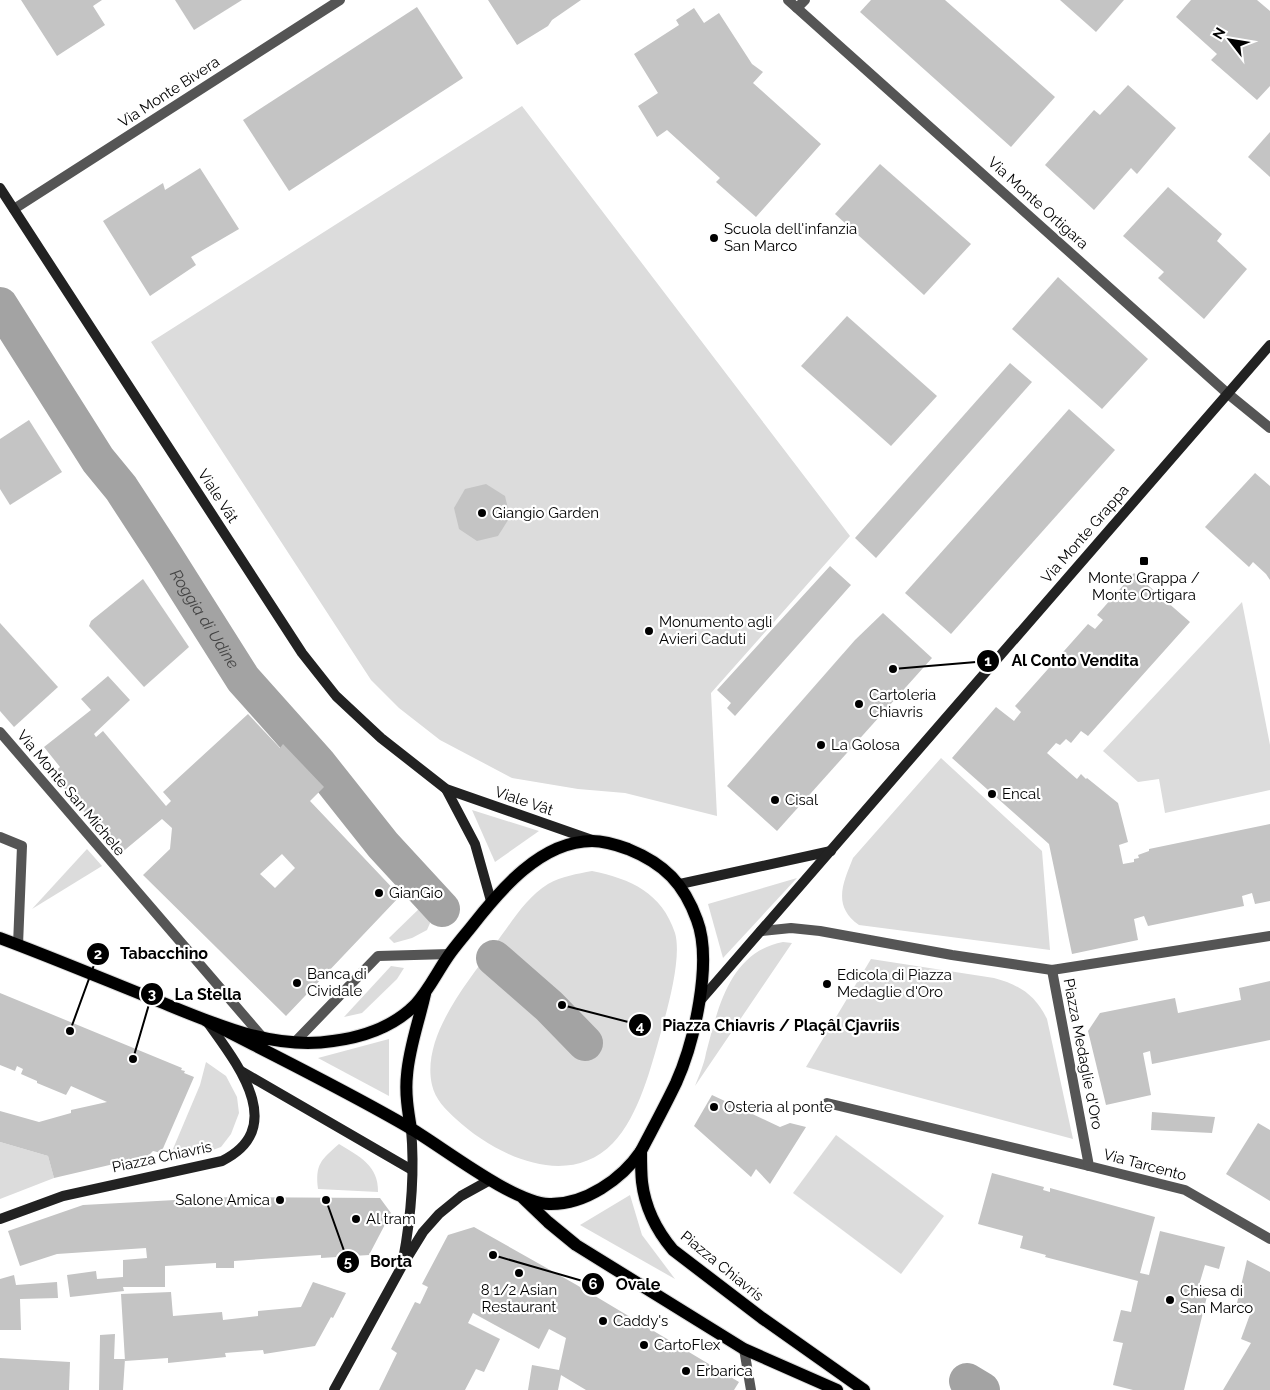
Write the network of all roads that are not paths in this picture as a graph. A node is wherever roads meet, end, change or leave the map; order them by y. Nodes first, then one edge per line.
1 (340, 0) edge
2 (788, 0) edge
3 (804, 0) edge
4 (797, 8) junction
5 (0, 188) edge
6 (14, 210) junction
7 (1270, 345) edge
8 (1227, 393) junction
9 (1270, 428) edge
10 (0, 732) edge
11 (446, 790) junction
12 (0, 837) edge
13 (592, 840) junction
14 (831, 851) junction
15 (680, 884) junction
16 (492, 901) junction
17 (761, 931) junction
18 (1270, 936) edge
19 (0, 938) edge
20 (18, 945) junction
21 (450, 954) junction
22 (1052, 970) junction
23 (426, 992) junction
24 (699, 1002) junction
25 (205, 1020) junction
26 (264, 1039) junction
27 (294, 1043) junction
28 (241, 1070) junction
29 (827, 1102) dead end
30 (412, 1129) junction
31 (641, 1151) junction
32 (1089, 1166) junction
33 (412, 1170) junction
34 (490, 1180) junction
35 (522, 1197) junction
36 (0, 1219) edge
37 (1270, 1239) edge
38 (402, 1266) junction
39 (744, 1349) junction
40 (334, 1390) edge
41 (751, 1390) edge
42 (837, 1390) edge
43 (864, 1390) edge

1 - 6 street, Via Monte Bivera
2 - 4 street, Via Monte Ortigara
3 - 4 street
4 - 8 street, Via Monte Ortigara
5 - 6 street, Viale Vât
6 - 11 street, Viale Vât
7 - 8 street, Via Monte Grappa
8 - 9 street, Via Monte Ortigara
8 - 14 street, Via Monte Grappa
10 - 26 street, Via Monte San Michele
11 - 13 street, Viale Vât
11 - 16 street, Viale Vât
12 - 20 street
13 - 15 main road, Piazza Chiavris
13 - 16 main road, Piazza Chiavris
14 - 15 street
14 - 17 street
15 - 24 main road, Piazza Chiavris
16 - 21 main road, Piazza Chiavris
17 - 22 street, Piazza Medaglie d'Oro
17 - 24 street
18 - 22 street
19 - 20 main road, Piazza Chiavris
20 - 25 main road, Piazza Chiavris
21 - 23 main road, Piazza Chiavris
21 - 27 street
22 - 32 street, Piazza Medaglie d'Oro
23 - 27 main road, Piazza Chiavris
23 - 30 main road, Piazza Chiavris
24 - 31 main road, Piazza Chiavris
25 - 26 main road, Piazza Chiavris
25 - 28 street, Piazza Chiavris
25 - 30 main road, Piazza Chiavris
26 - 27 main road, Piazza Chiavris
28 - 33 street, Piazza Chiavris
28 - 36 street, Piazza Chiavris
29 - 32 street
30 - 33 street
30 - 34 main road, Piazza Chiavris
31 - 35 main road, Piazza Chiavris
31 - 43 main road, Piazza Chiavris
32 - 37 street, Via Tarcento
33 - 38 street
34 - 35 main road, Piazza Chiavris
34 - 38 street
35 - 39 main road, Piazza Chiavris
38 - 40 street
39 - 41 street
39 - 42 main road, Piazza Chiavris

